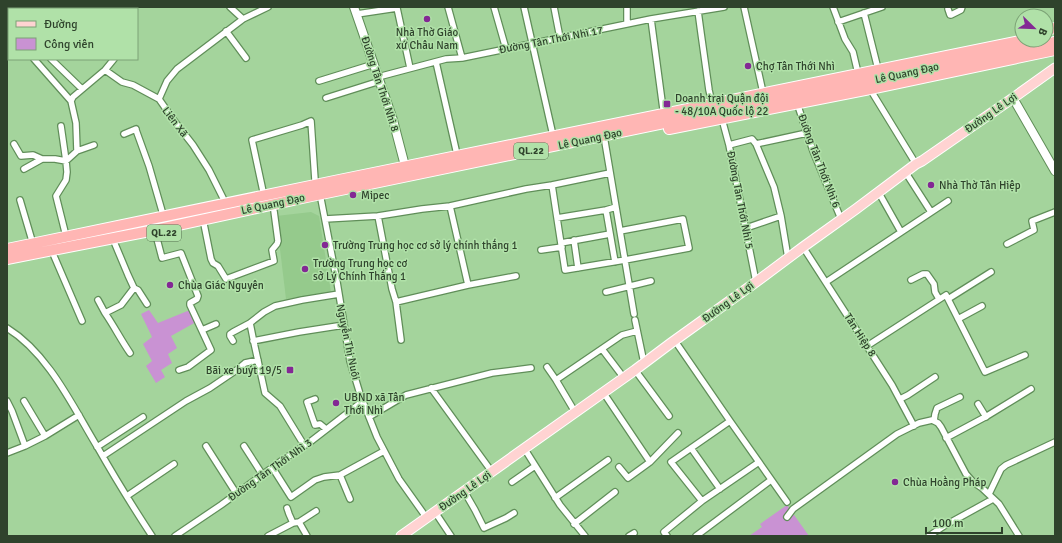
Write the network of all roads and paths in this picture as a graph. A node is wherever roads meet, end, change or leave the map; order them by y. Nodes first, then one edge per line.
1 (230, 7) edge
2 (268, 7) edge
3 (448, 7) edge
4 (494, 7) edge
5 (524, 7) edge
6 (554, 7) edge
7 (627, 7) edge
8 (724, 7) edge
9 (744, 7) edge
10 (833, 7) edge
11 (882, 7) edge
12 (962, 7) edge
13 (948, 9) dead end
14 (355, 10) edge
15 (698, 11) junction
16 (864, 13) junction
17 (243, 19) junction
18 (651, 19) junction
19 (838, 22) junction
20 (627, 24) junction
21 (226, 31) junction
22 (1014, 37) edge
23 (560, 38) junction
24 (1014, 42) edge
25 (1055, 42) edge
26 (531, 43) junction
27 (506, 49) junction
28 (1055, 50) edge
29 (246, 58) dead end
30 (462, 58) junction
31 (35, 60) edge
32 (52, 60) edge
33 (113, 60) edge
34 (436, 62) junction
35 (374, 64) junction
36 (877, 65) junction
37 (410, 68) junction
38 (1055, 68) edge
39 (857, 69) junction
40 (105, 70) junction
41 (379, 79) junction
42 (319, 81) dead end
43 (762, 88) junction
44 (82, 89) junction
45 (870, 89) junction
46 (326, 98) dead end
47 (1013, 98) junction
48 (159, 99) junction
49 (712, 99) junction
50 (71, 101) junction
51 (797, 103) junction
52 (663, 109) junction
53 (722, 119) junction
54 (61, 126) dead end
55 (552, 131) junction
56 (807, 133) junction
57 (124, 134) dead end
58 (605, 139) junction
59 (14, 144) dead end
60 (756, 144) junction
61 (94, 145) dead end
62 (729, 145) junction
63 (456, 150) junction
64 (77, 151) junction
65 (42, 159) junction
66 (66, 161) junction
67 (404, 162) junction
68 (916, 164) junction
69 (24, 169) dead end
70 (1055, 171) edge
71 (610, 172) junction
72 (906, 173) junction
73 (552, 185) junction
74 (318, 190) junction
75 (263, 193) junction
76 (879, 193) junction
77 (223, 198) junction
78 (20, 200) dead end
79 (948, 201) dead end
80 (450, 206) junction
81 (616, 207) junction
82 (606, 210) junction
83 (274, 211) junction
84 (162, 212) junction
85 (931, 212) junction
86 (1055, 212) edge
87 (378, 216) junction
88 (781, 216) junction
89 (557, 218) junction
90 (325, 219) junction
91 (841, 219) junction
92 (204, 224) junction
93 (746, 228) junction
94 (620, 231) junction
95 (65, 232) junction
96 (901, 232) junction
97 (610, 234) junction
98 (156, 235) junction
99 (574, 240) junction
100 (32, 241) junction
101 (7, 244) edge
102 (115, 244) junction
103 (1007, 244) dead end
104 (561, 245) junction
105 (803, 247) junction
106 (7, 249) edge
107 (541, 250) dead end
108 (54, 256) junction
109 (788, 258) junction
110 (7, 259) edge
111 (624, 260) junction
112 (615, 262) junction
113 (7, 266) edge
114 (578, 268) junction
115 (991, 272) dead end
116 (516, 276) dead end
117 (911, 280) dead end
118 (651, 282) dead end
119 (756, 282) junction
120 (826, 282) junction
121 (468, 285) junction
122 (629, 286) junction
123 (134, 288) junction
124 (606, 292) dead end
125 (339, 294) junction
126 (948, 299) junction
127 (98, 300) dead end
128 (939, 300) junction
129 (396, 302) junction
130 (146, 304) dead end
131 (982, 306) dead end
132 (106, 313) junction
133 (958, 319) junction
134 (82, 321) dead end
135 (250, 323) junction
136 (216, 324) dead end
137 (344, 325) junction
138 (7, 328) edge
139 (202, 330) junction
140 (637, 331) junction
141 (401, 340) dead end
142 (233, 341) dead end
143 (675, 341) junction
144 (253, 342) junction
145 (866, 346) junction
146 (602, 349) junction
147 (130, 353) dead end
148 (1025, 355) dead end
149 (258, 360) junction
150 (644, 363) junction
151 (547, 367) dead end
152 (531, 368) dead end
153 (179, 370) dead end
154 (636, 370) junction
155 (935, 377) dead end
156 (624, 378) junction
157 (556, 380) junction
158 (431, 388) junction
159 (1031, 389) dead end
160 (603, 392) junction
161 (960, 397) dead end
162 (315, 399) dead end
163 (900, 399) junction
164 (7, 400) edge
165 (24, 401) dead end
166 (363, 401) junction
167 (978, 404) dead end
168 (575, 412) junction
169 (79, 415) junction
170 (669, 416) dead end
171 (986, 416) junction
172 (143, 417) dead end
173 (369, 417) junction
174 (730, 421) junction
175 (934, 421) junction
176 (914, 426) junction
177 (326, 429) junction
178 (678, 433) dead end
179 (45, 436) junction
180 (946, 438) junction
181 (1055, 442) edge
182 (304, 445) junction
183 (25, 446) junction
184 (206, 446) dead end
185 (244, 446) dead end
186 (97, 447) junction
187 (524, 448) junction
188 (691, 448) junction
189 (384, 451) junction
190 (7, 453) edge
191 (102, 456) junction
192 (608, 460) dead end
193 (650, 462) junction
194 (759, 462) junction
195 (174, 464) dead end
196 (534, 466) junction
197 (272, 467) junction
198 (618, 467) dead end
199 (492, 472) junction
200 (262, 474) junction
201 (340, 475) junction
202 (771, 480) junction
203 (512, 482) dead end
204 (720, 489) junction
205 (464, 491) junction
206 (615, 492) dead end
207 (236, 493) junction
208 (127, 496) junction
209 (991, 497) junction
210 (555, 498) junction
211 (350, 499) dead end
212 (702, 501) junction
213 (787, 502) dead end
214 (288, 508) dead end
215 (316, 511) dead end
216 (435, 512) junction
217 (514, 513) dead end
218 (786, 517) dead end
219 (426, 518) junction
220 (296, 522) junction
221 (574, 524) junction
222 (152, 536) edge
223 (176, 536) edge
224 (268, 536) edge
225 (307, 536) edge
226 (401, 536) edge
227 (451, 536) edge
228 (585, 536) edge
229 (667, 536) edge
230 (696, 536) edge
231 (929, 536) edge
232 (1019, 536) edge

1 - 17 street
2 - 17 street
3 - 30 street
4 - 27 street
5 - 26 street
6 - 23 street
7 - 20 street
8 - 15 street, Đường Tân Thới Nhì 17
9 - 43 street
10 - 19 street
11 - 16 street
12 - 13 street
14 - 35 street, Đường Tân Thới Nhì 8
14 - 37 street
15 - 18 street, Đường Tân Thới Nhì 17
15 - 49 street
16 - 19 street
16 - 36 street
17 - 21 street
18 - 20 street, Đường Tân Thới Nhì 17
18 - 52 street
19 - 39 street
20 - 23 street, Đường Tân Thới Nhì 17
21 - 29 street
21 - 48 street
22 - 36 highway, Lê Quang Đạo / QL.22
23 - 26 street, Đường Tân Thới Nhì 17
24 - 74 highway, Lê Quang Đạo / QL.22
25 - 58 highway, Lê Quang Đạo / QL.22
26 - 27 street, Đường Tân Thới Nhì 17
26 - 55 street
27 - 30 street, Đường Tân Thới Nhì 17
28 - 45 highway, Lê Quang Đạo / QL.22
30 - 34 street, Đường Tân Thới Nhì 17
31 - 50 street
32 - 44 street
33 - 40 street
34 - 37 street, Đường Tân Thới Nhì 17
34 - 63 street
35 - 41 street, Đường Tân Thới Nhì 8
35 - 42 street
36 - 39 highway, Lê Quang Đạo / QL.22
37 - 41 street, Đường Tân Thới Nhì 17
38 - 47 main road, Đường Lê Lợi
39 - 43 highway, Lê Quang Đạo / QL.22
40 - 44 street
40 - 48 street, Liên Xã
41 - 46 street, Đường Tân Thới Nhì 17
41 - 67 street, Đường Tân Thới Nhì 8
43 - 49 highway, Lê Quang Đạo / QL.22
44 - 50 street
45 - 51 highway, Lê Quang Đạo / QL.22
45 - 68 street
47 - 68 main road, Đường Lê Lợi
47 - 70 street
48 - 77 street, Liên Xã
49 - 52 highway, Lê Quang Đạo / QL.22
50 - 64 street
51 - 53 highway, Lê Quang Đạo / QL.22
51 - 56 street, Đường Tản Thới Nhì 6
52 - 55 highway, Lê Quang Đạo / QL.22
53 - 58 highway, Lê Quang Đạo / QL.22
53 - 62 street, Đường Tân Thới Nhì 5
54 - 66 street
55 - 63 highway, Lê Quang Đạo / QL.22
56 - 60 street
56 - 91 street, Đường Tản Thới Nhì 6
57 - 84 street
58 - 71 street
58 - 74 highway, Lê Quang Đạo / QL.22
59 - 65 street
60 - 62 street
60 - 88 street
61 - 64 street
62 - 93 street, Đường Tân Thới Nhì 5
63 - 67 highway, Lê Quang Đạo / QL.22
64 - 66 street
65 - 66 street
65 - 69 street
66 - 95 street
67 - 74 highway, Lê Quang Đạo / QL.22
68 - 72 main road, Đường Lê Lợi
71 - 73 street
71 - 81 street
72 - 76 main road, Đường Lê Lợi
72 - 85 street
73 - 80 street
73 - 89 street
74 - 75 highway, Lê Quang Đạo / QL.22
74 - 75 street, Nguyễn Thị Nuôi
74 - 83 highway, Lê Quang Đạo / QL.22
74 - 90 street, Nguyễn Thị Nuôi
74 - 110 highway, Lê Quang Đạo / QL.22
75 - 77 highway, Lê Quang Đạo / QL.22
75 - 100 highway, Lê Quang Đạo / QL.22
76 - 91 main road, Đường Lê Lợi
76 - 96 street
77 - 84 highway, Lê Quang Đạo / QL.22
78 - 100 street
79 - 85 street
80 - 87 street
80 - 121 street
81 - 82 street
81 - 94 street
82 - 89 street
82 - 97 street
83 - 92 highway, Lê Quang Đạo / QL.22
83 - 92 street
84 - 95 highway, Lê Quang Đạo / QL.22
85 - 96 street
86 - 103 street
87 - 90 street
87 - 129 street
88 - 93 street
88 - 109 street
89 - 104 street
90 - 125 street, Nguyễn Thị Nuôi
91 - 105 main road, Đường Lê Lợi
92 - 98 highway, Lê Quang Đạo / QL.22
93 - 119 street, Đường Tân Thới Nhì 5
94 - 111 street
94 - 111 street
95 - 100 highway, Lê Quang Đạo / QL.22
96 - 120 street
97 - 99 street
97 - 112 street
98 - 102 highway, Lê Quang Đạo / QL.22
98 - 139 street
99 - 104 street
99 - 114 street
100 - 101 highway, Lê Quang Đạo / QL.22
100 - 106 highway, Lê Quang Đạo / QL.22
102 - 108 highway, Lê Quang Đạo / QL.22
102 - 123 street
104 - 107 street
104 - 114 street
105 - 109 main road, Đường Lê Lợi
105 - 120 street, Tân Hiệp 8
108 - 113 highway, Lê Quang Đạo / QL.22
108 - 134 street
109 - 119 main road, Đường Lê Lợi
111 - 112 street
111 - 122 street
112 - 114 street
115 - 126 street
116 - 121 street
117 - 128 street
118 - 122 street
119 - 143 main road, Đường Lê Lợi
120 - 145 street, Tân Hiệp 8
121 - 129 street
122 - 124 street
122 - 140 street
123 - 130 street
123 - 132 street
125 - 135 street
125 - 137 street, Nguyễn Thị Nuôi
126 - 128 street
126 - 133 street
127 - 132 street
128 - 145 street
129 - 141 street
131 - 133 street
132 - 147 street
133 - 148 street
135 - 142 street
135 - 144 street
136 - 139 street
137 - 144 street
137 - 166 street, Nguyễn Thị Nuôi
138 - 169 street
139 - 153 street
140 - 146 street
140 - 150 street
143 - 150 main road, Đường Lê Lợi
143 - 174 street
144 - 149 street
145 - 163 street, Tân Hiệp 8
146 - 156 street
146 - 157 street
149 - 182 street
149 - 191 street
150 - 154 main road, Đường Lê Lợi
151 - 157 street
152 - 158 street
154 - 156 main road, Đường Lê Lợi
154 - 170 street
155 - 163 street
156 - 160 main road, Đường Lê Lợi
157 - 168 street
158 - 173 street
158 - 199 street
159 - 171 street
160 - 168 main road, Đường Lê Lợi
160 - 193 street
161 - 175 street
162 - 177 street
163 - 176 street, Tân Hiệp 8
164 - 183 street
165 - 179 street
166 - 173 street, Nguyễn Thị Nuôi
166 - 177 street, Đường Tân Thới Nhì 3
167 - 171 street
168 - 187 main road, Đường Lê Lợi
169 - 179 street
169 - 186 street
171 - 180 street
172 - 186 street
173 - 189 street, Nguyễn Thị Nuôi
174 - 188 street
174 - 194 street
175 - 176 street
175 - 180 street
176 - 218 street
177 - 182 street, Đường Tân Thới Nhì 3
178 - 193 street
179 - 183 street
180 - 209 street
181 - 209 street
182 - 197 street, Đường Tân Thới Nhì 3
183 - 190 street
184 - 207 street
185 - 200 street
186 - 191 street
187 - 196 street
187 - 199 main road, Đường Lê Lợi
188 - 204 street
188 - 212 street
189 - 201 street
189 - 219 street, Nguyễn Thị Nuôi
191 - 208 street
192 - 210 street
193 - 198 street
194 - 202 street
194 - 204 street
195 - 208 street
196 - 203 street
196 - 210 street
197 - 200 street, Đường Tân Thới Nhì 3
197 - 201 street
199 - 205 main road, Đường Lê Lợi
200 - 207 street, Đường Tân Thới Nhì 3
201 - 211 street
202 - 213 street
202 - 230 street
204 - 212 street
205 - 216 main road, Đường Lê Lợi
205 - 217 street
206 - 221 street
207 - 223 street, Đường Tân Thới Nhì 3
208 - 222 street
209 - 231 street
209 - 232 street
210 - 221 street
212 - 229 street
214 - 220 street
215 - 220 street
216 - 219 main road, Đường Lê Lợi
216 - 227 street
219 - 226 main road, Đường Lê Lợi
220 - 224 street
220 - 225 street
221 - 228 street

